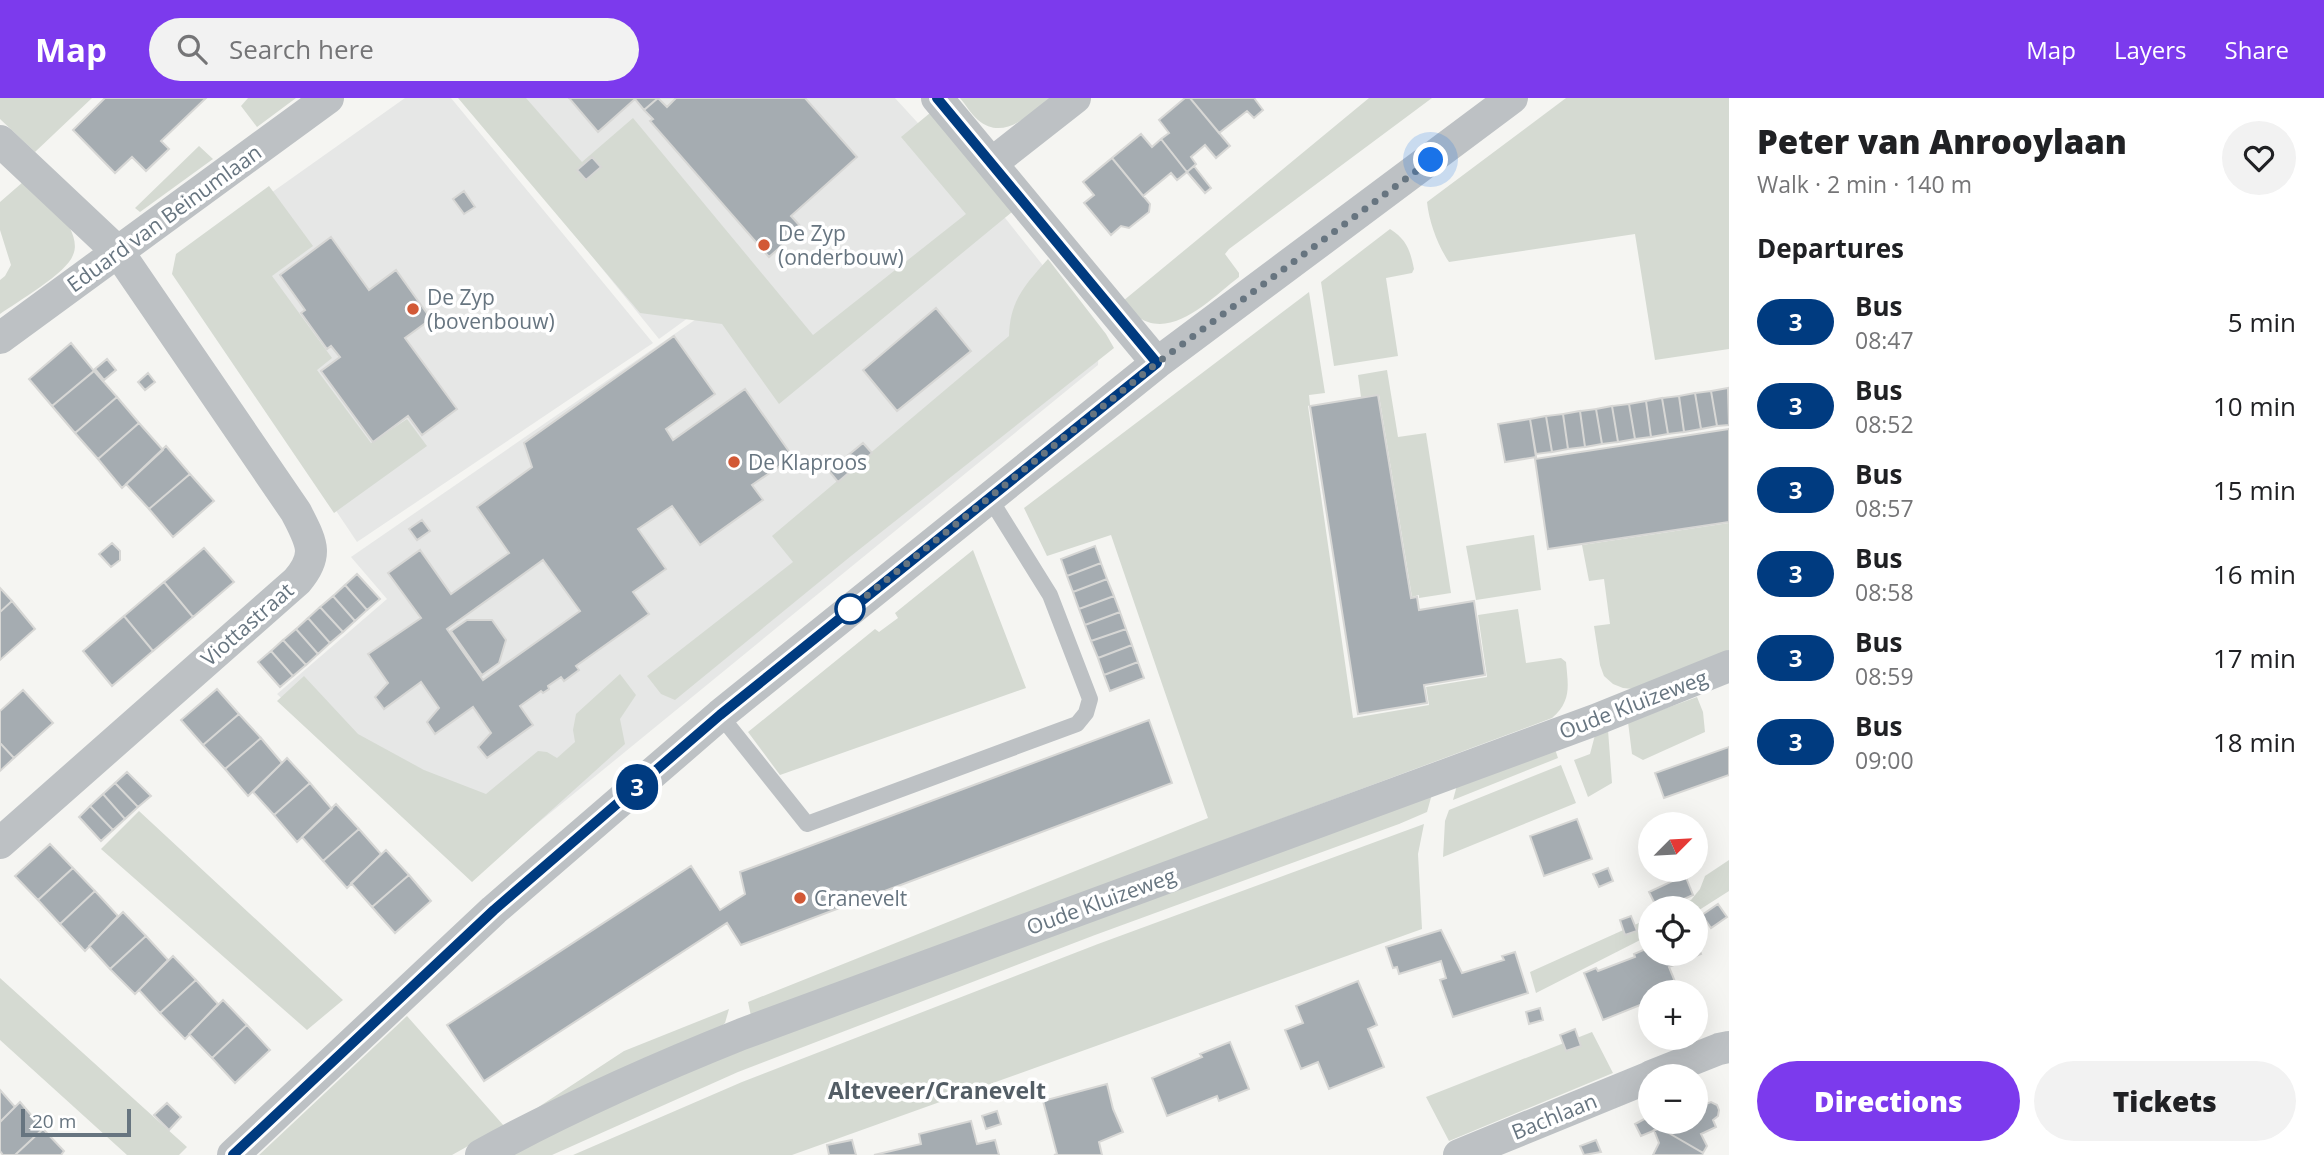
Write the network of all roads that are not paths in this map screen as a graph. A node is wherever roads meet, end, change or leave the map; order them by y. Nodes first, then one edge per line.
1 (328, 98) edge
2 (937, 98) edge
3 (1075, 98) edge
4 (1512, 98) edge
5 (0, 141) edge
6 (992, 163) junction
7 (119, 253) junction
8 (0, 338) edge
9 (1157, 363) junction
10 (989, 497) junction
11 (1729, 666) edge
12 (720, 715) junction
13 (0, 843) edge
14 (1729, 1047) edge
15 (1682, 1064) edge
16 (1638, 1082) edge
17 (233, 1155) edge
18 (481, 1155) edge
19 (1459, 1155) edge

1 - 7 street, Eduard van Beinumlaan
2 - 6 street
3 - 6 street
4 - 9 street
5 - 7 street, Viottastraat
6 - 9 street
7 - 8 street, Eduard van Beinumlaan
7 - 13 street, Viottastraat
9 - 10 street
10 - 12 street
10 - 12 lane
11 - 18 street, Oude Kluizeweg
12 - 17 street
14 - 15 street, Bachlaan
16 - 19 street, Bachlaan

